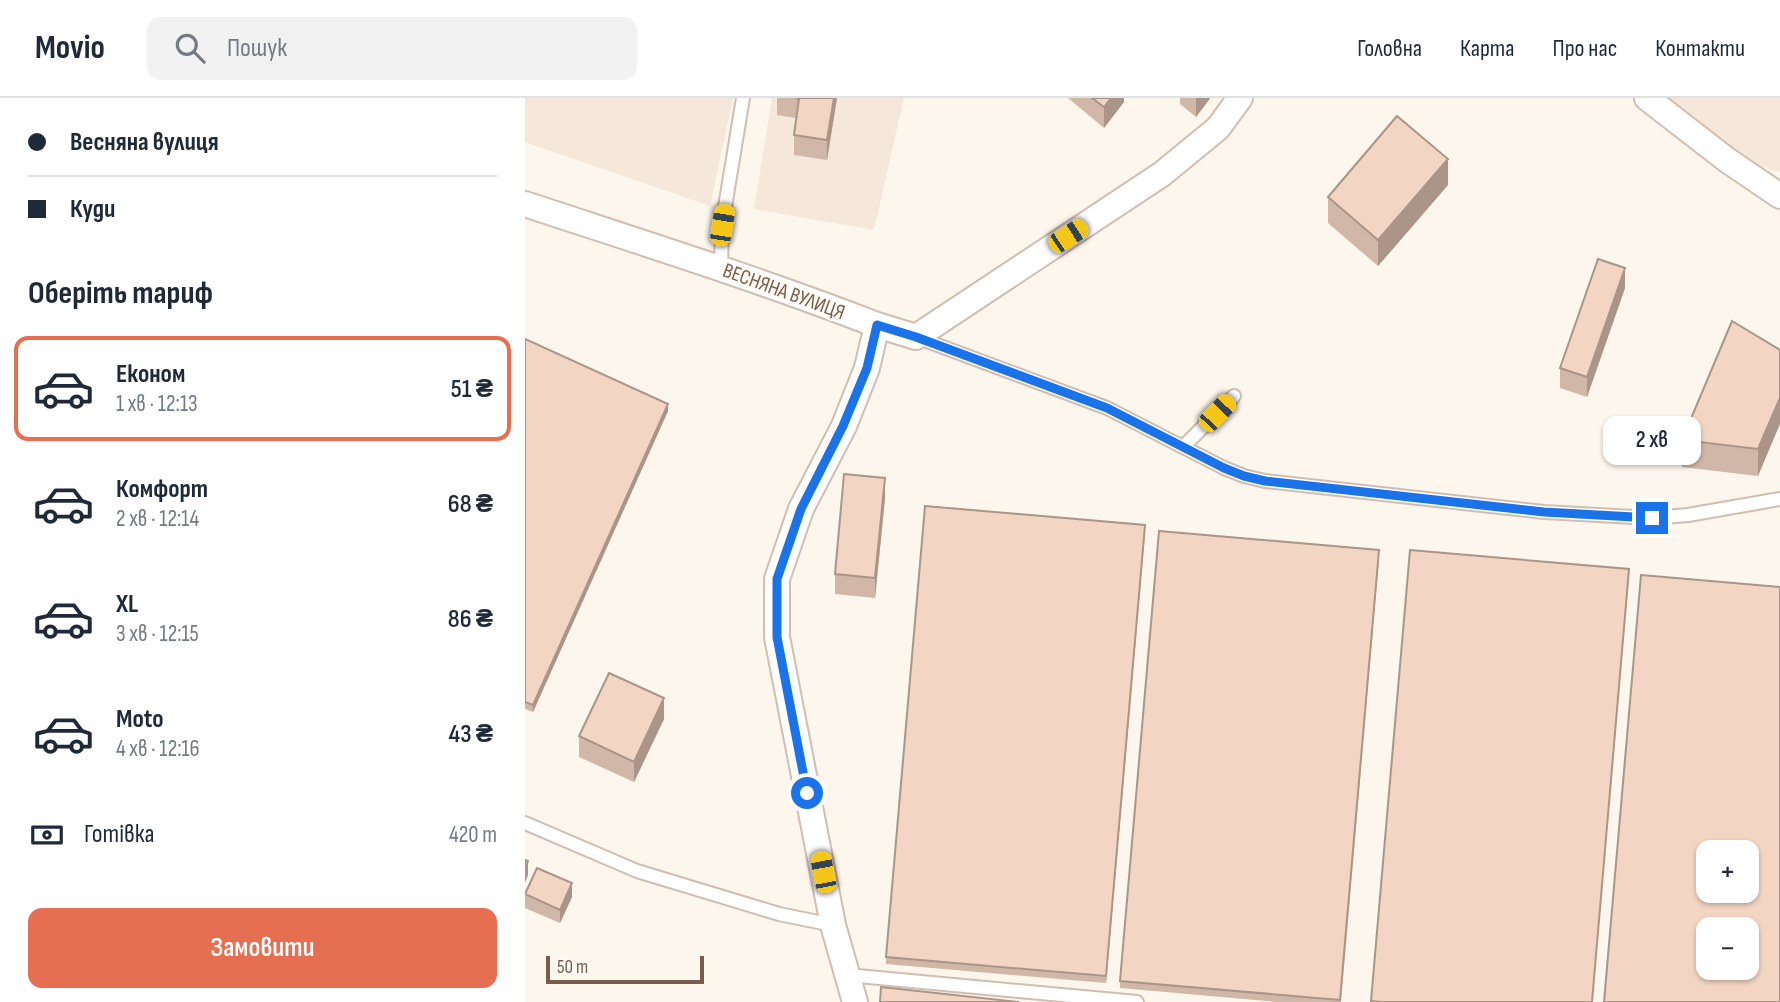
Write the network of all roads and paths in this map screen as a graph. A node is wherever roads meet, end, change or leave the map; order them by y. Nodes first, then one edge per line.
1 (743, 98) edge
2 (1240, 98) edge
3 (1647, 98) edge
4 (1780, 195) edge
5 (525, 204) edge
6 (721, 268) junction
7 (877, 325) junction
8 (916, 337) junction
9 (1234, 396) dead end
10 (1183, 447) junction
11 (1780, 499) edge
12 (525, 823) edge
13 (833, 925) junction
14 (847, 975) junction
15 (855, 1002) edge
16 (1137, 1002) edge

1 - 6 lane
2 - 8 street
3 - 4 street
5 - 6 street, ВЕСНЯНА ВУЛИЦЯ
6 - 7 street, ВЕСНЯНА ВУЛИЦЯ
7 - 8 street, ВЕСНЯНА ВУЛИЦЯ
7 - 13 street
8 - 10 lane
9 - 10 lane
10 - 11 lane
12 - 13 lane
13 - 14 street
14 - 15 street
14 - 16 lane

